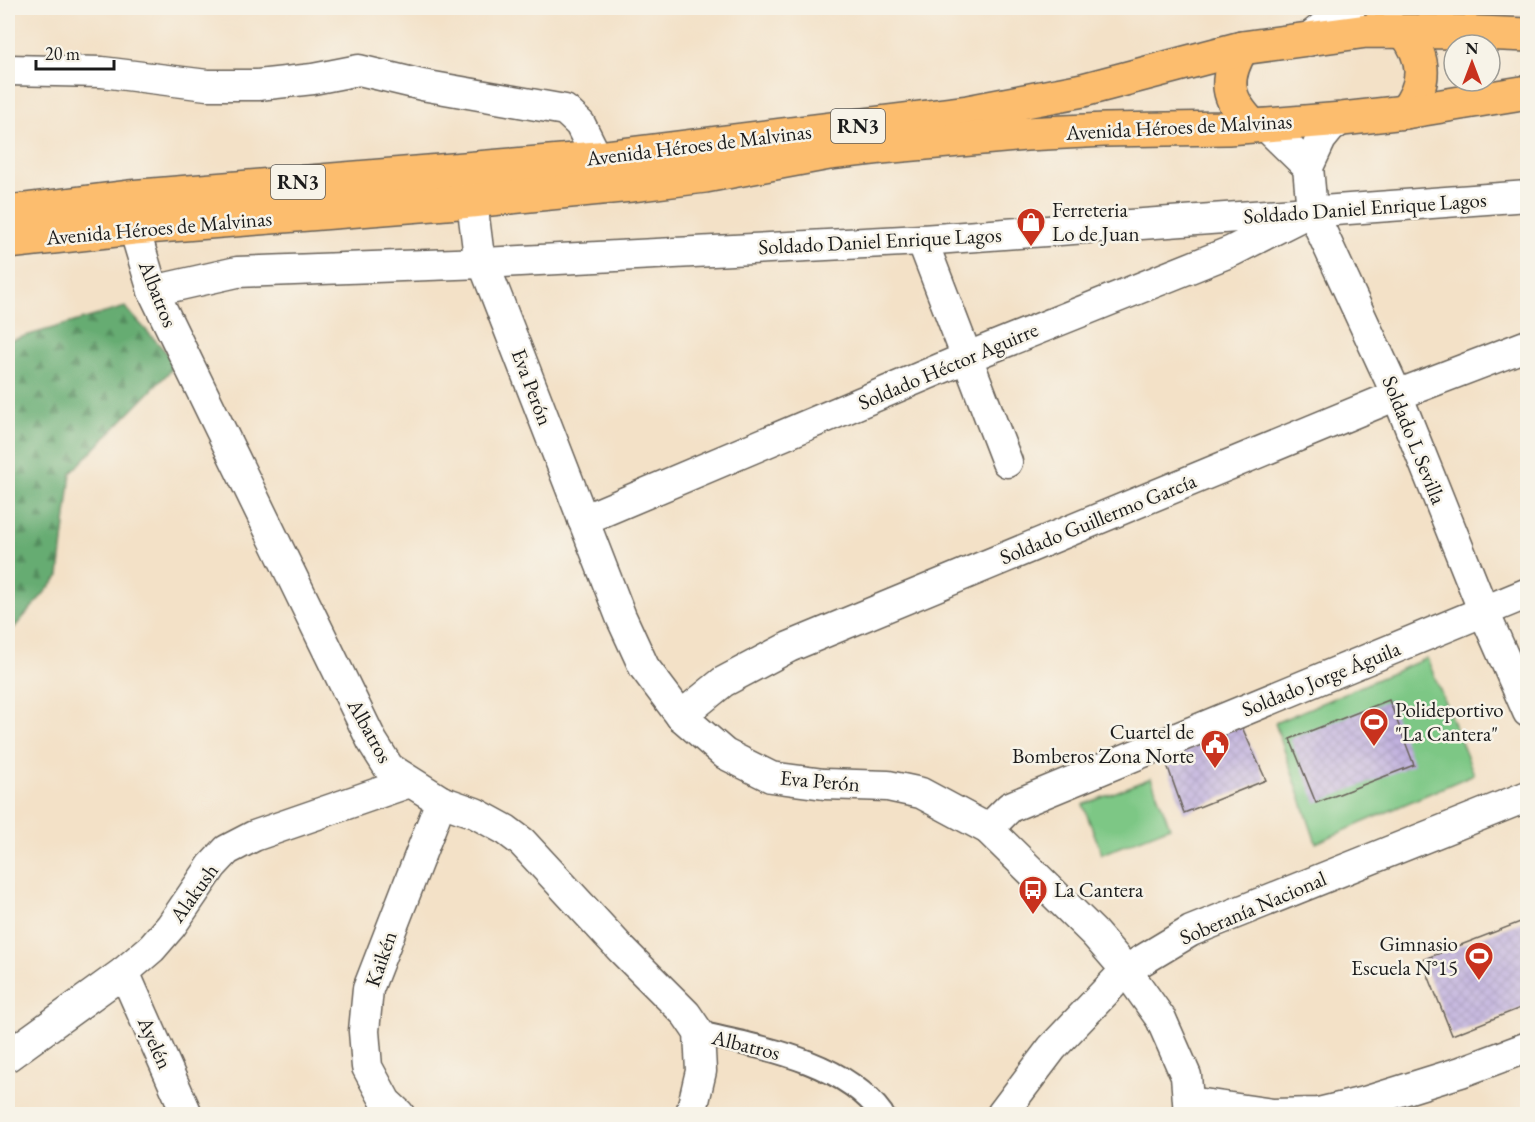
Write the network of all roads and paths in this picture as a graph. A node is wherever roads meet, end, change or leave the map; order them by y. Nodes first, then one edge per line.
1 (1349, 8) edge
2 (1392, 23) edge
3 (1527, 35) edge
4 (1310, 39) junction
5 (1242, 48) junction
6 (8, 70) edge
7 (1527, 92) edge
8 (1405, 112) junction
9 (1342, 119) junction
10 (1258, 125) junction
11 (597, 158) junction
12 (1308, 167) junction
13 (468, 168) junction
14 (1527, 196) edge
15 (471, 201) junction
16 (1312, 211) junction
17 (8, 212) edge
18 (131, 212) junction
19 (922, 240) junction
20 (8, 242) edge
21 (483, 263) junction
22 (153, 291) junction
23 (1527, 345) edge
24 (968, 357) junction
25 (1397, 396) junction
26 (1007, 462) dead end
27 (583, 520) junction
28 (1527, 593) edge
29 (1484, 612) junction
30 (1527, 712) edge
31 (681, 716) junction
32 (410, 782) junction
33 (1527, 796) edge
34 (441, 801) junction
35 (988, 829) junction
36 (1126, 970) junction
37 (124, 972) junction
38 (699, 1033) junction
39 (1527, 1047) edge
40 (8, 1056) edge
41 (1189, 1108) edge
42 (187, 1114) edge
43 (399, 1114) edge
44 (691, 1114) edge
45 (882, 1114) edge
46 (1002, 1114) edge

1 - 4 street
2 - 3 highway, Avenida Héroes de Malvinas / RN3
2 - 4 highway, Avenida Héroes de Malvinas / RN3
2 - 8 highway
4 - 5 highway, Avenida Héroes de Malvinas / RN3
5 - 10 highway
5 - 11 highway, Avenida Héroes de Malvinas / RN3
6 - 11 street
7 - 8 highway, Avenida Héroes de Malvinas / RN3
8 - 9 highway, Avenida Héroes de Malvinas / RN3
9 - 10 highway, Avenida Héroes de Malvinas / RN3
9 - 12 street
10 - 12 street
10 - 15 highway, Avenida Héroes de Malvinas / RN3
11 - 13 highway, Avenida Héroes de Malvinas / RN3
12 - 16 street, Soldado L Sevilla
13 - 15 street, Eva Perón
13 - 18 highway, Avenida Héroes de Malvinas / RN3
14 - 16 street, Soldado Daniel Enrique Lagos
15 - 18 highway, Avenida Héroes de Malvinas / RN3
15 - 21 street, Eva Perón
16 - 19 street, Soldado Daniel Enrique Lagos
16 - 24 street, Soldado Héctor Aguirre
16 - 25 street, Soldado L Sevilla
17 - 18 highway, Avenida Héroes de Malvinas / RN3
18 - 20 highway, Avenida Héroes de Malvinas / RN3
18 - 22 street, Albatros
19 - 21 street, Soldado Daniel Enrique Lagos
19 - 24 street
21 - 22 street, Soldado Daniel Enrique Lagos
21 - 27 street, Eva Perón
22 - 32 street, Albatros
23 - 25 street, Soldado Guillermo García
24 - 26 street
24 - 27 street, Soldado Héctor Aguirre
25 - 29 street, Soldado L Sevilla
25 - 31 street, Soldado Guillermo García
27 - 31 street, Eva Perón
28 - 29 street, Soldado Jorge Águila
29 - 30 street, Soldado L Sevilla
29 - 35 street, Soldado Jorge Águila
31 - 35 street, Eva Perón
32 - 34 street, Albatros
32 - 37 street, Alakush
33 - 36 street, Soberanía Nacional
34 - 38 street, Albatros
34 - 43 street, Kaikén
35 - 36 street, Eva Perón
36 - 41 street, Eva Perón
36 - 46 street, Soberanía Nacional
37 - 40 street, Alakush
37 - 42 street, Ayelén
38 - 44 street
38 - 45 street, Albatros
39 - 41 street

